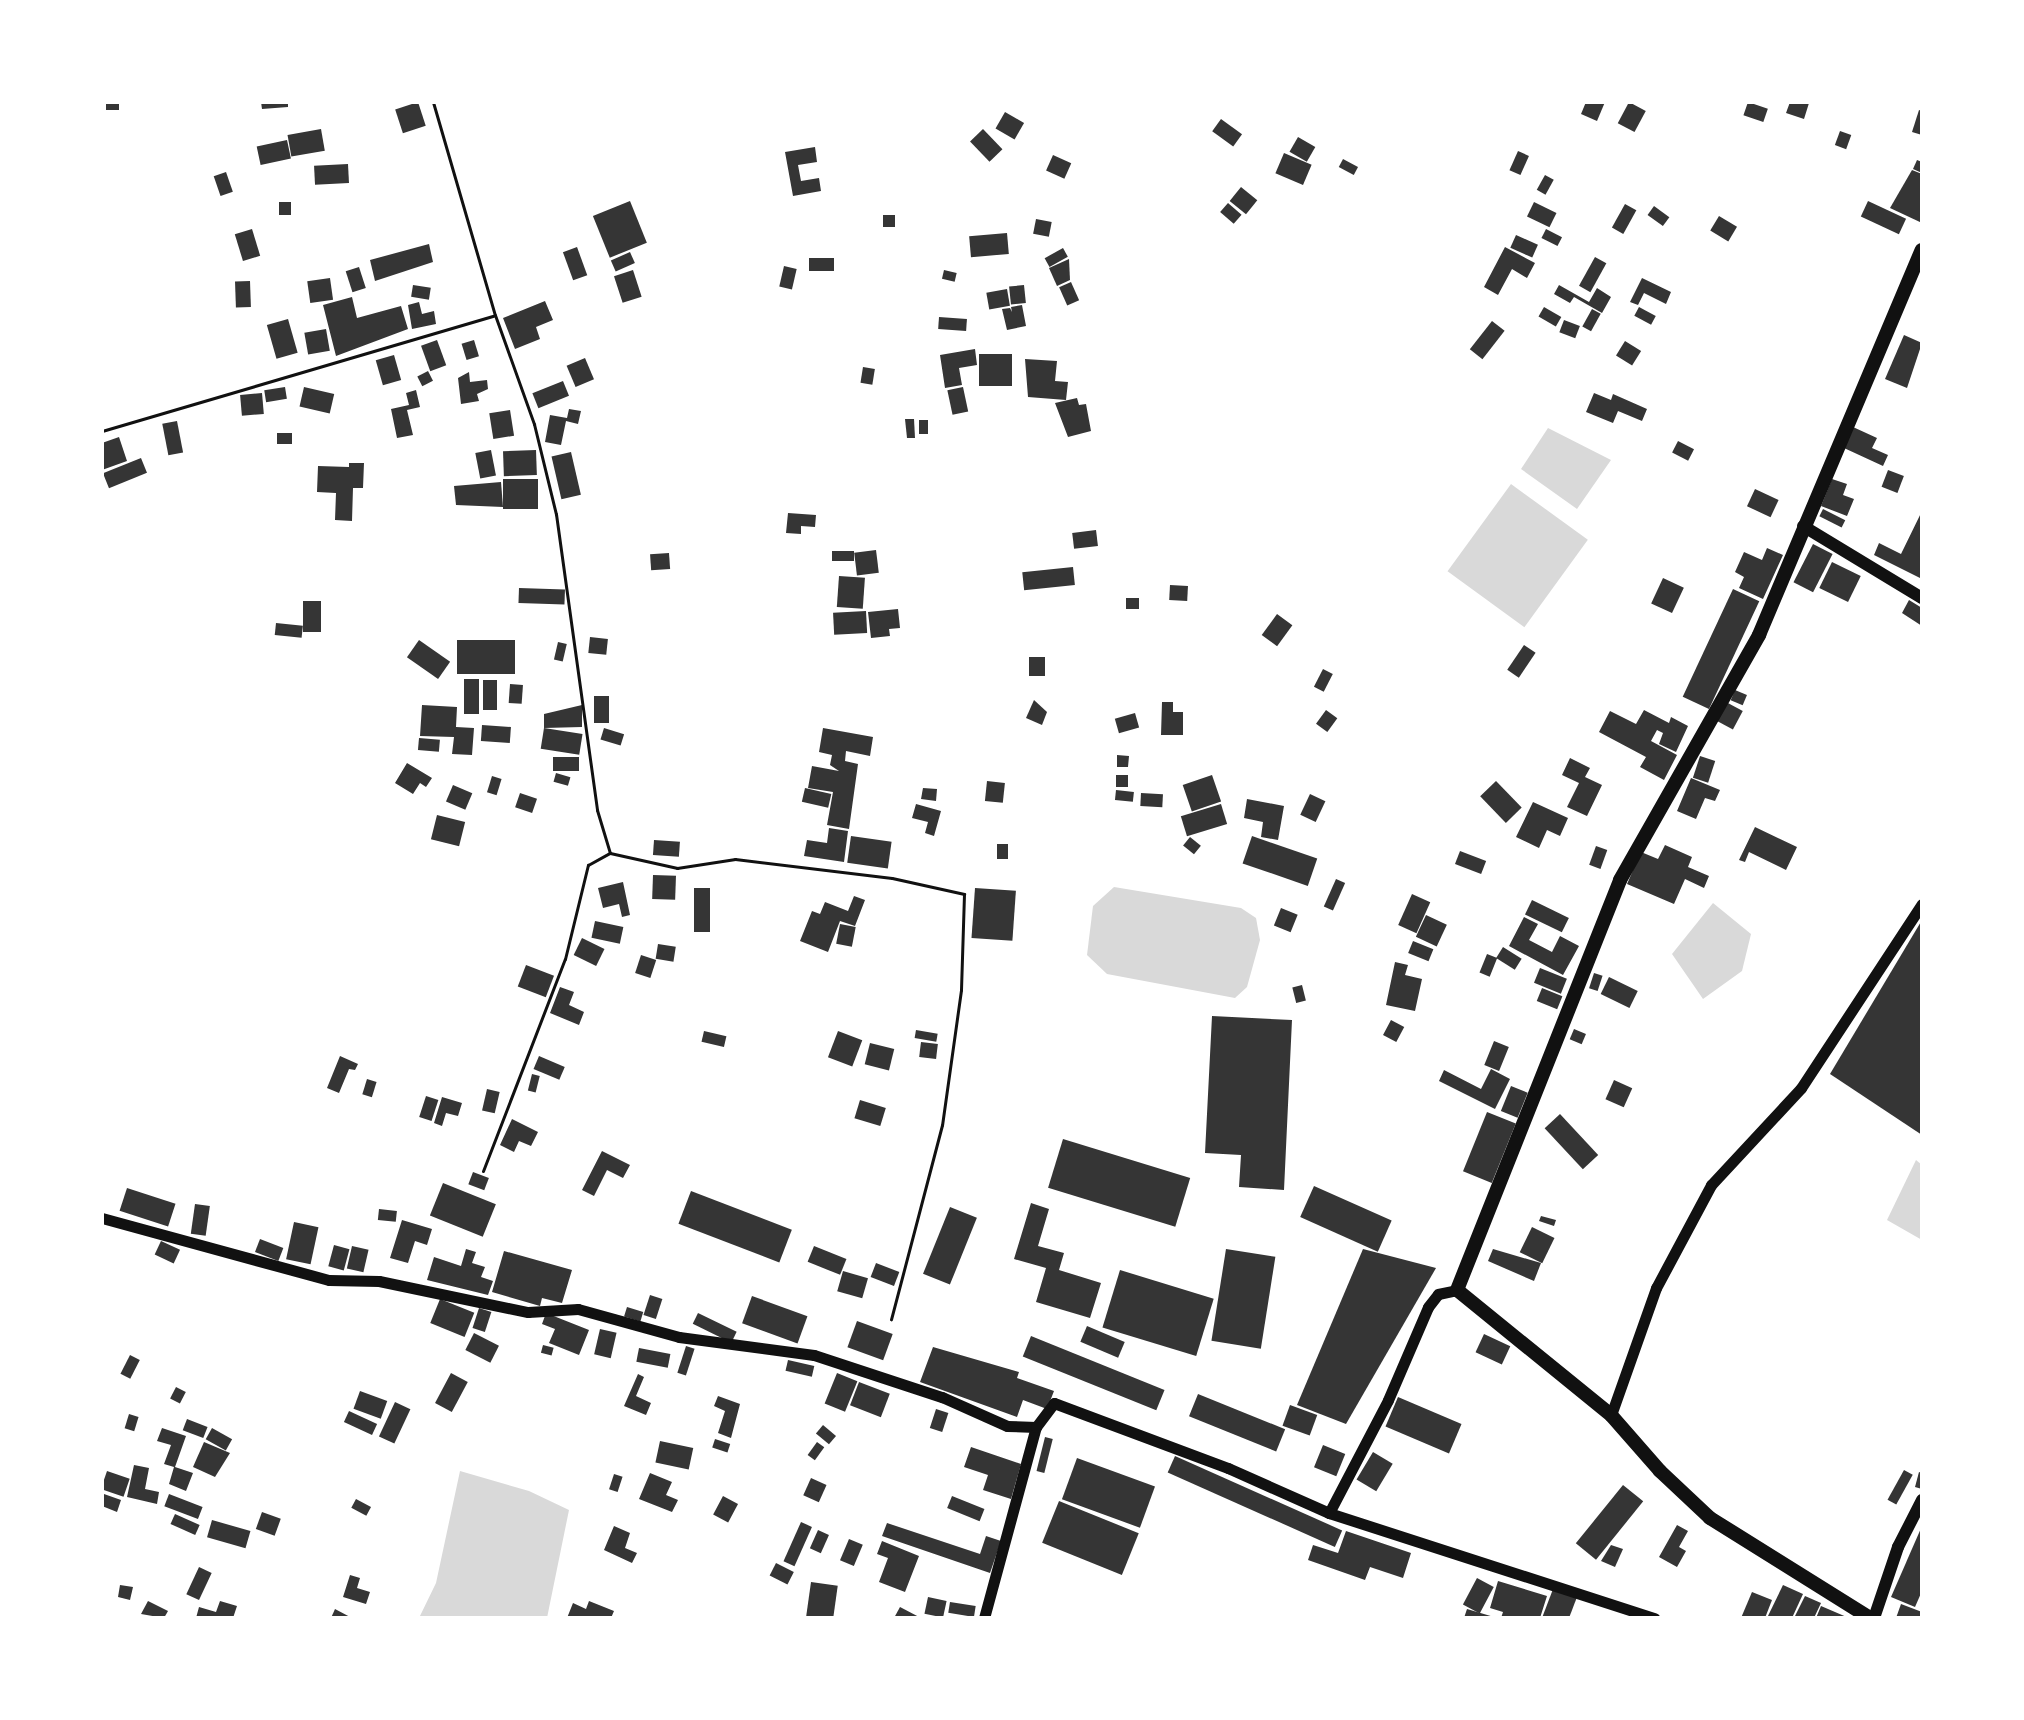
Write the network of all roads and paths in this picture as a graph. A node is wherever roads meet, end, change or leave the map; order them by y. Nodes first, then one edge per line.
1 (433, 102) edge
2 (1922, 250) edge
3 (495, 315) junction
4 (102, 431) edge
5 (1803, 526) junction
6 (1922, 598) edge
7 (610, 853) junction
8 (1922, 904) edge
9 (483, 1171) dead end
10 (102, 1218) edge
11 (1457, 1290) junction
12 (891, 1319) dead end
13 (1611, 1415) junction
14 (1036, 1427) junction
15 (1922, 1500) edge
16 (1329, 1513) junction
17 (984, 1618) edge
18 (1654, 1618) edge
19 (1872, 1618) edge

1 - 3 path
2 - 5 main road
3 - 4 path
3 - 7 path
5 - 6 main road
5 - 11 main road
7 - 9 path
7 - 12 path
8 - 13 street
10 - 14 street
11 - 13 main road
11 - 16 street
13 - 19 main road
14 - 16 street
14 - 17 street
15 - 19 main road
16 - 18 street

